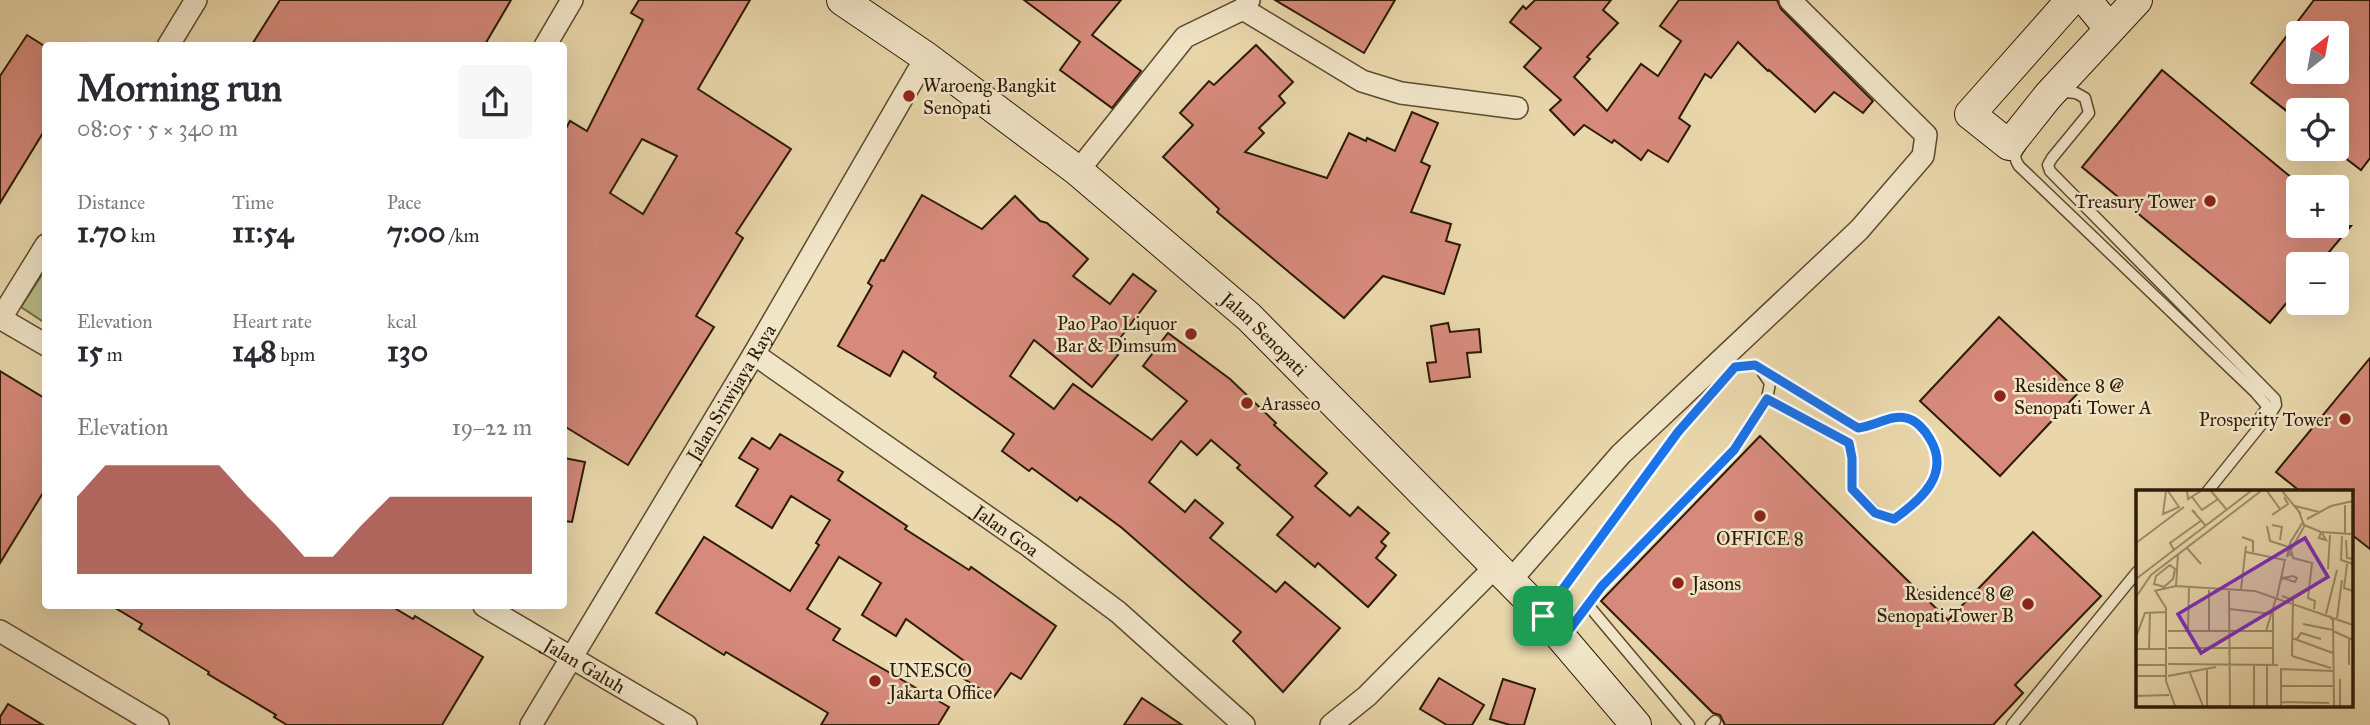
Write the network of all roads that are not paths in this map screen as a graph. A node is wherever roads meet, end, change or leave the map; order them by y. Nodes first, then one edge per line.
1 (196, 0) edge
2 (572, 0) edge
3 (842, 0) edge
4 (1790, 0) edge
5 (2071, 0) edge
6 (2086, 0) edge
7 (2137, 0) edge
8 (1246, 5) edge
9 (2109, 28) junction
10 (170, 42) edge
11 (547, 42) edge
12 (926, 57) junction
13 (1517, 108) dead end
14 (2019, 132) junction
15 (1078, 172) junction
16 (42, 251) edge
17 (0, 318) edge
18 (42, 343) edge
19 (754, 354) junction
20 (1755, 365) junction
21 (1767, 399) junction
22 (2271, 408) junction
23 (2203, 490) edge
24 (2209, 490) edge
25 (2136, 573) edge
26 (1503, 574) junction
27 (2136, 580) edge
28 (1588, 605) junction
29 (489, 609) edge
30 (1553, 627) junction
31 (0, 631) edge
32 (573, 658) junction
33 (1367, 696) junction
34 (158, 725) edge
35 (531, 725) edge
36 (686, 725) edge
37 (1244, 725) edge
38 (1331, 725) edge
39 (1354, 725) edge
40 (1636, 725) edge
41 (1689, 725) edge
42 (2012, 725) edge
43 (2020, 725) edge

1 - 10 street
2 - 11 street
3 - 12 main road, Jalan Senopati
4 - 26 street
5 - 14 main road
6 - 9 main road
7 - 9 main road
8 - 13 street
8 - 15 street
9 - 14 main road
12 - 15 main road, Jalan Senopati
12 - 19 street, Jalan Sriwijaya Raya
14 - 22 lane
14 - 22 lane
15 - 26 main road, Jalan Senopati
16 - 17 street
17 - 18 street
19 - 32 street, Jalan Sriwijaya Raya
19 - 37 street, Jalan Goa
20 - 21 lane
20 - 21 lane
20 - 30 lane
21 - 28 lane
22 - 23 lane
22 - 24 lane
25 - 42 lane
26 - 30 main road, Jalan Senopati
26 - 33 street
27 - 43 lane
28 - 30 lane
28 - 41 lane
29 - 32 street, Jalan Galuh
30 - 40 main road, Jalan Senopati
31 - 34 street
32 - 35 street, Jalan Sriwijaya Raya
32 - 36 street, Jalan Galuh
33 - 38 street
33 - 39 street

